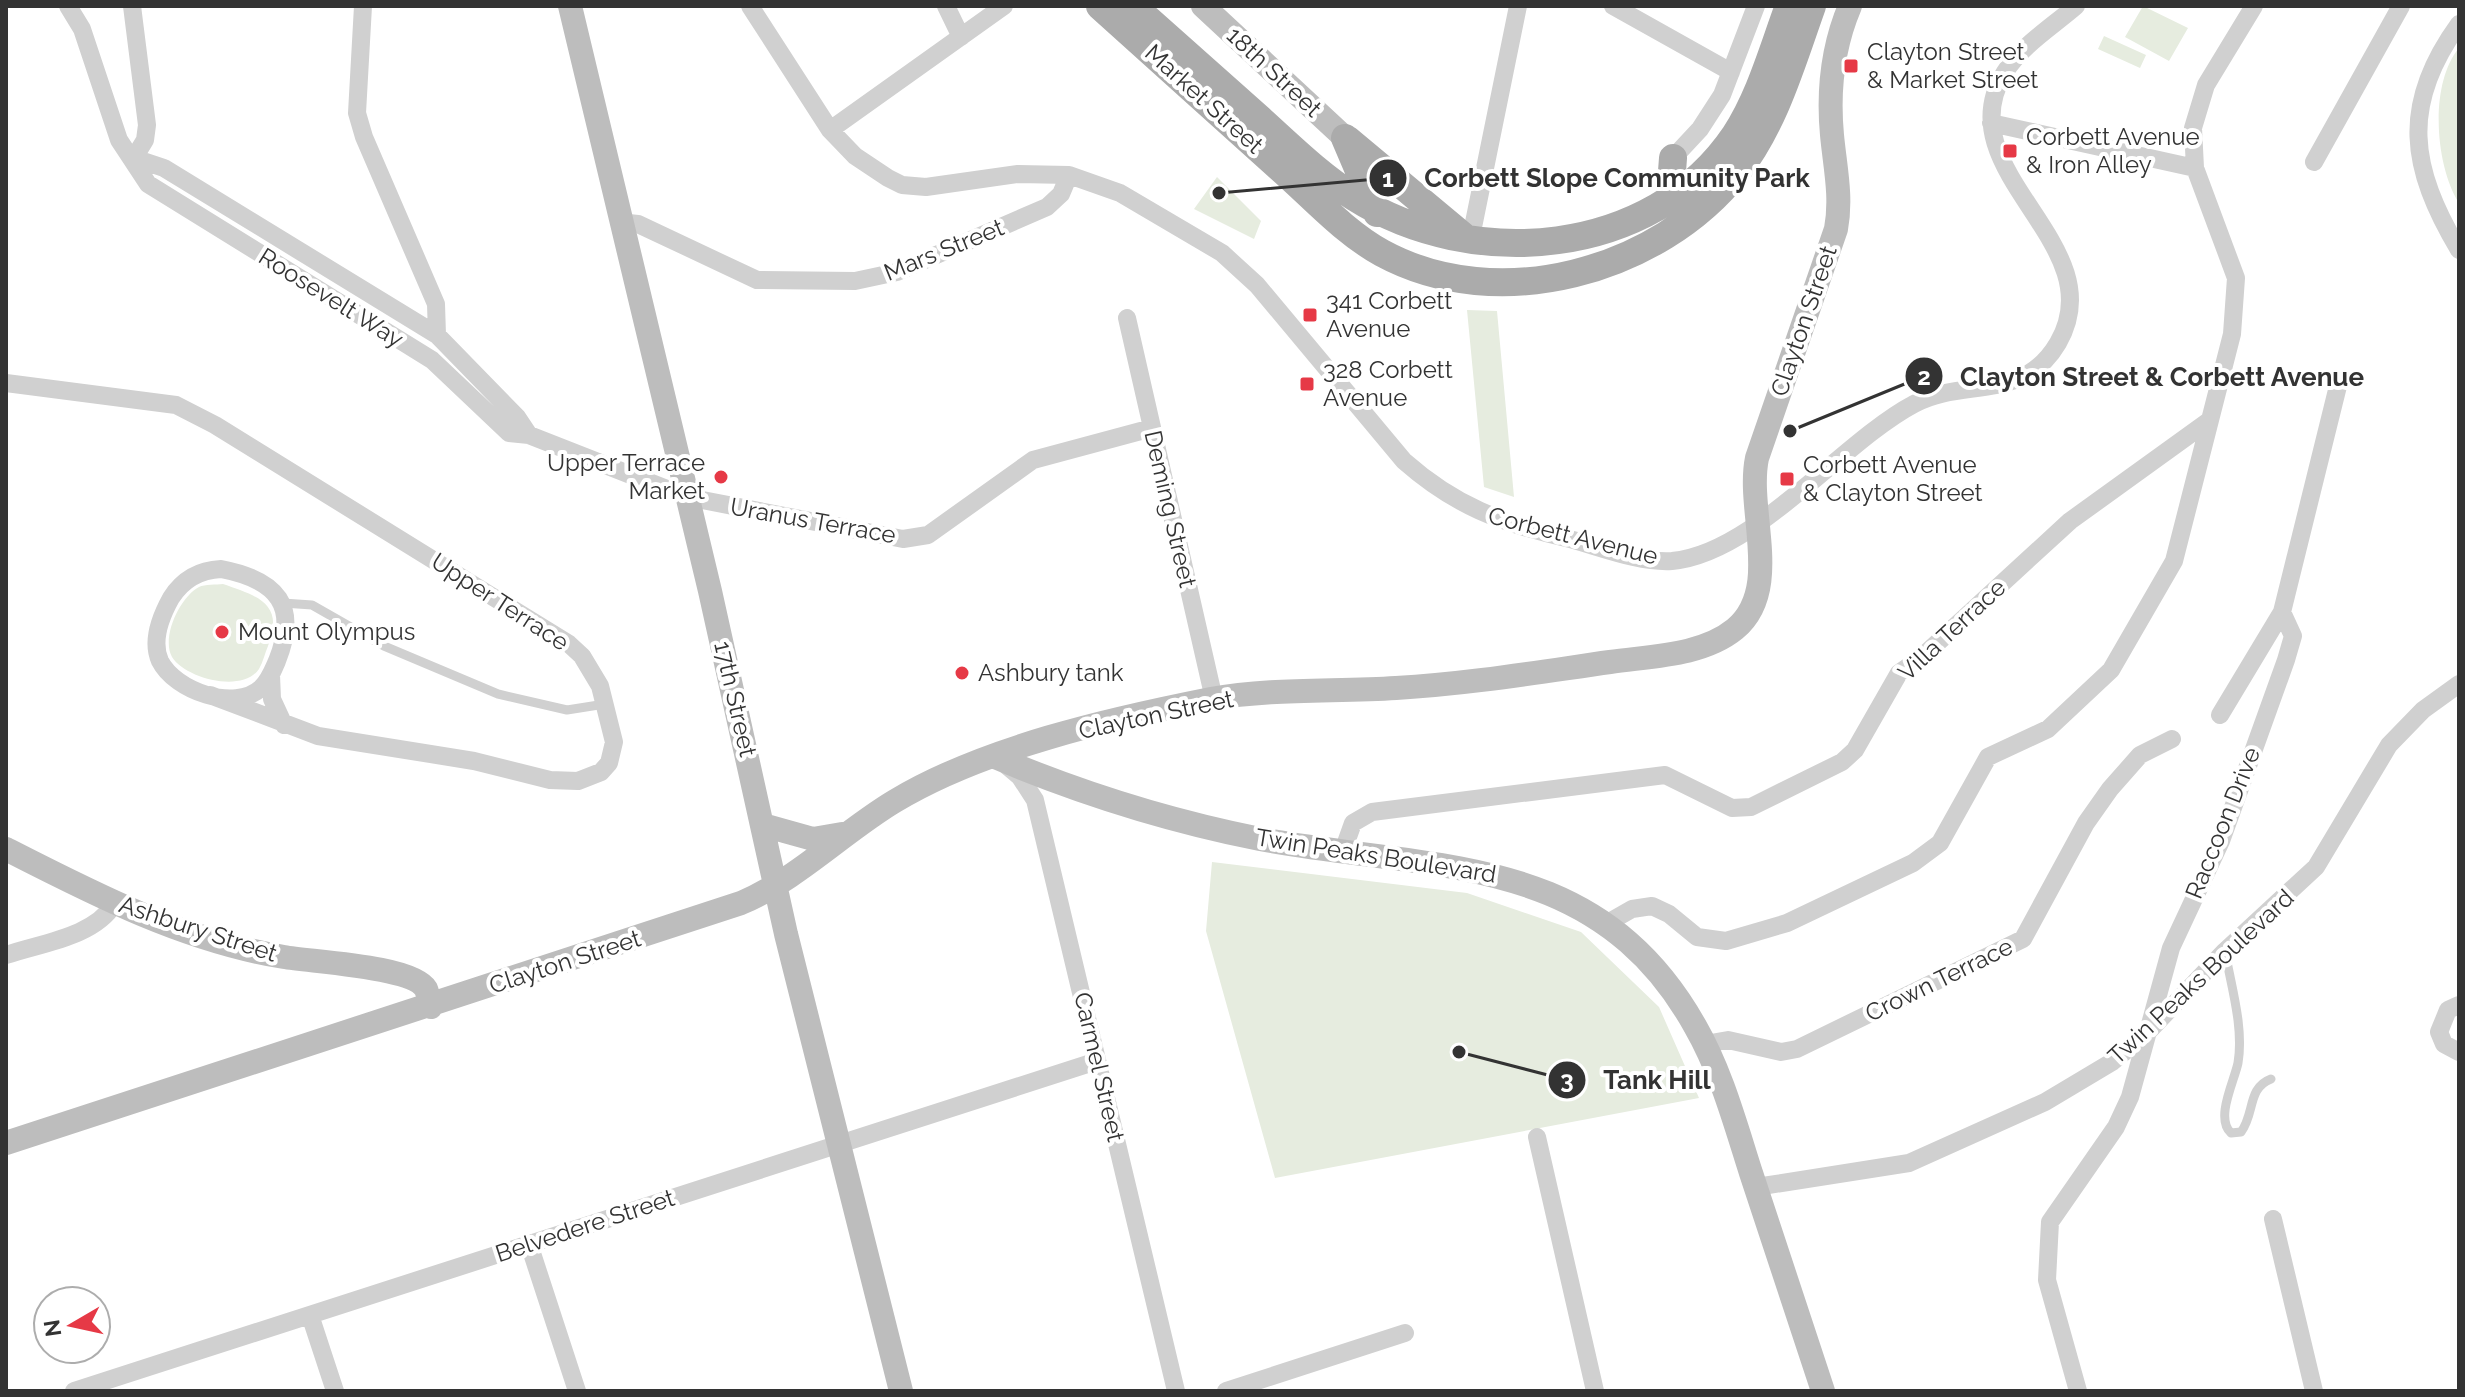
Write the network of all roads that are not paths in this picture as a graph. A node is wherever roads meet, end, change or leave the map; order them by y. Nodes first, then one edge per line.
1 (68, 6) edge
2 (132, 6) edge
3 (363, 6) edge
4 (570, 6) edge
5 (750, 6) edge
6 (946, 6) edge
7 (1004, 6) edge
8 (1100, 6) edge
9 (1133, 6) edge
10 (1203, 6) edge
11 (1518, 6) edge
12 (1613, 6) edge
13 (1756, 6) edge
14 (1789, 6) edge
15 (1812, 6) edge
16 (1850, 6) edge
17 (2076, 6) edge
18 (2254, 6) edge
19 (2401, 6) edge
20 (2459, 24) edge
21 (961, 37) junction
22 (1731, 72) junction
23 (1991, 123) junction
24 (830, 130) junction
25 (1345, 138) junction
26 (134, 158) junction
27 (1673, 158) joint
28 (2314, 162) dead end
29 (2195, 168) junction
30 (1069, 175) junction
31 (1670, 198) junction
32 (1375, 210) junction
33 (619, 222) junction
34 (1470, 242) junction
35 (2459, 250) edge
36 (1522, 280) junction
37 (1127, 318) dead end
38 (437, 335) junction
39 (6, 383) edge
40 (2338, 386) dead end
41 (2210, 420) junction
42 (1152, 428) junction
43 (529, 435) junction
44 (687, 497) junction
45 (1758, 522) junction
46 (283, 603) junction
47 (2282, 612) junction
48 (271, 675) junction
49 (2459, 684) edge
50 (210, 695) junction
51 (1214, 699) junction
52 (606, 704) junction
53 (2220, 715) dead end
54 (284, 725) junction
55 (2172, 739) dead end
56 (995, 757) junction
57 (763, 825) junction
58 (847, 833) junction
59 (6, 849) edge
60 (1343, 851) junction
61 (776, 886) junction
62 (114, 904) junction
63 (1604, 925) junction
64 (2225, 951) junction
65 (6, 955) edge
66 (2459, 1005) edge
67 (431, 1007) junction
68 (2146, 1034) junction
69 (1705, 1044) junction
70 (2459, 1052) edge
71 (1097, 1061) junction
72 (2271, 1079) dead end
73 (1537, 1137) dead end
74 (6, 1143) edge
75 (841, 1143) junction
76 (1756, 1187) junction
77 (2273, 1219) dead end
78 (529, 1244) junction
79 (310, 1315) junction
80 (1405, 1333) dead end
81 (74, 1391) edge
82 (335, 1391) edge
83 (577, 1391) edge
84 (901, 1391) edge
85 (1176, 1391) edge
86 (1226, 1391) edge
87 (1595, 1391) edge
88 (1823, 1391) edge
89 (2078, 1391) edge
90 (2314, 1391) edge

1 - 26 street, Roosevelt Way
2 - 26 street
3 - 38 street
4 - 33 main road, 17th Street
5 - 24 street, Corbett Avenue
6 - 21 street
7 - 21 street
8 - 36 main road, Market Street
9 - 32 main road, Market Street
10 - 25 main road, 18th Street
11 - 34 street
12 - 22 street
13 - 22 street
14 - 31 main road, Market Street
15 - 36 main road, Market Street
16 - 45 main road, Clayton Street
17 - 23 street, Corbett Avenue
18 - 29 street
19 - 28 street
20 - 35 street
21 - 24 street
22 - 27 street
23 - 29 street
23 - 45 street, Corbett Avenue
24 - 30 street, Corbett Avenue
25 - 32 main road
25 - 34 main road
26 - 38 street, Roosevelt Way
26 - 43 street, Roosevelt Way
27 - 31 main road
29 - 41 street
30 - 33 street, Mars Street
30 - 45 street, Corbett Avenue
31 - 34 main road, Market Street
32 - 34 main road, Market Street
32 - 36 main road
33 - 44 main road, 17th Street
37 - 42 street, Deming Street
38 - 43 street, Roosevelt Way
39 - 52 street, Upper Terrace
40 - 47 street
41 - 60 street, Villa Terrace
41 - 63 street
42 - 44 street, Uranus Terrace
42 - 51 street, Deming Street
43 - 44 street, Roosevelt Way
44 - 57 main road, 17th Street
45 - 51 main road, Clayton Street
46 - 48 street
46 - 50 street, Upper Terrace
46 - 52 lane
47 - 53 street
47 - 68 street, Raccoon Drive
48 - 50 street, Upper Terrace
48 - 54 street
49 - 64 street, Twin Peaks Boulevard
50 - 54 street, Upper Terrace
51 - 56 main road, Clayton Street
52 - 54 street, Upper Terrace
55 - 69 street, Crown Terrace
56 - 58 main road, Clayton Street
56 - 60 main road, Twin Peaks Boulevard
56 - 71 street, Carmel Street
57 - 58 main road
57 - 61 main road, 17th Street
58 - 61 main road, Clayton Street
59 - 62 main road, Ashbury Street
60 - 63 main road, Twin Peaks Boulevard
61 - 67 main road, Clayton Street
61 - 75 main road, 17th Street
62 - 65 street
62 - 67 main road, Ashbury Street
63 - 69 main road, Twin Peaks Boulevard
64 - 68 street, Twin Peaks Boulevard
64 - 72 lane
66 - 70 street
67 - 74 main road, Clayton Street
68 - 76 street, Twin Peaks Boulevard
68 - 89 street, Raccoon Drive
69 - 76 main road, Twin Peaks Boulevard
71 - 75 street, Belvedere Street
71 - 85 street, Carmel Street
73 - 87 street
75 - 78 street, Belvedere Street
75 - 84 main road, 17th Street
76 - 88 main road
77 - 90 street
78 - 79 street, Belvedere Street
78 - 83 street
79 - 81 street, Belvedere Street
79 - 82 street
80 - 86 street

